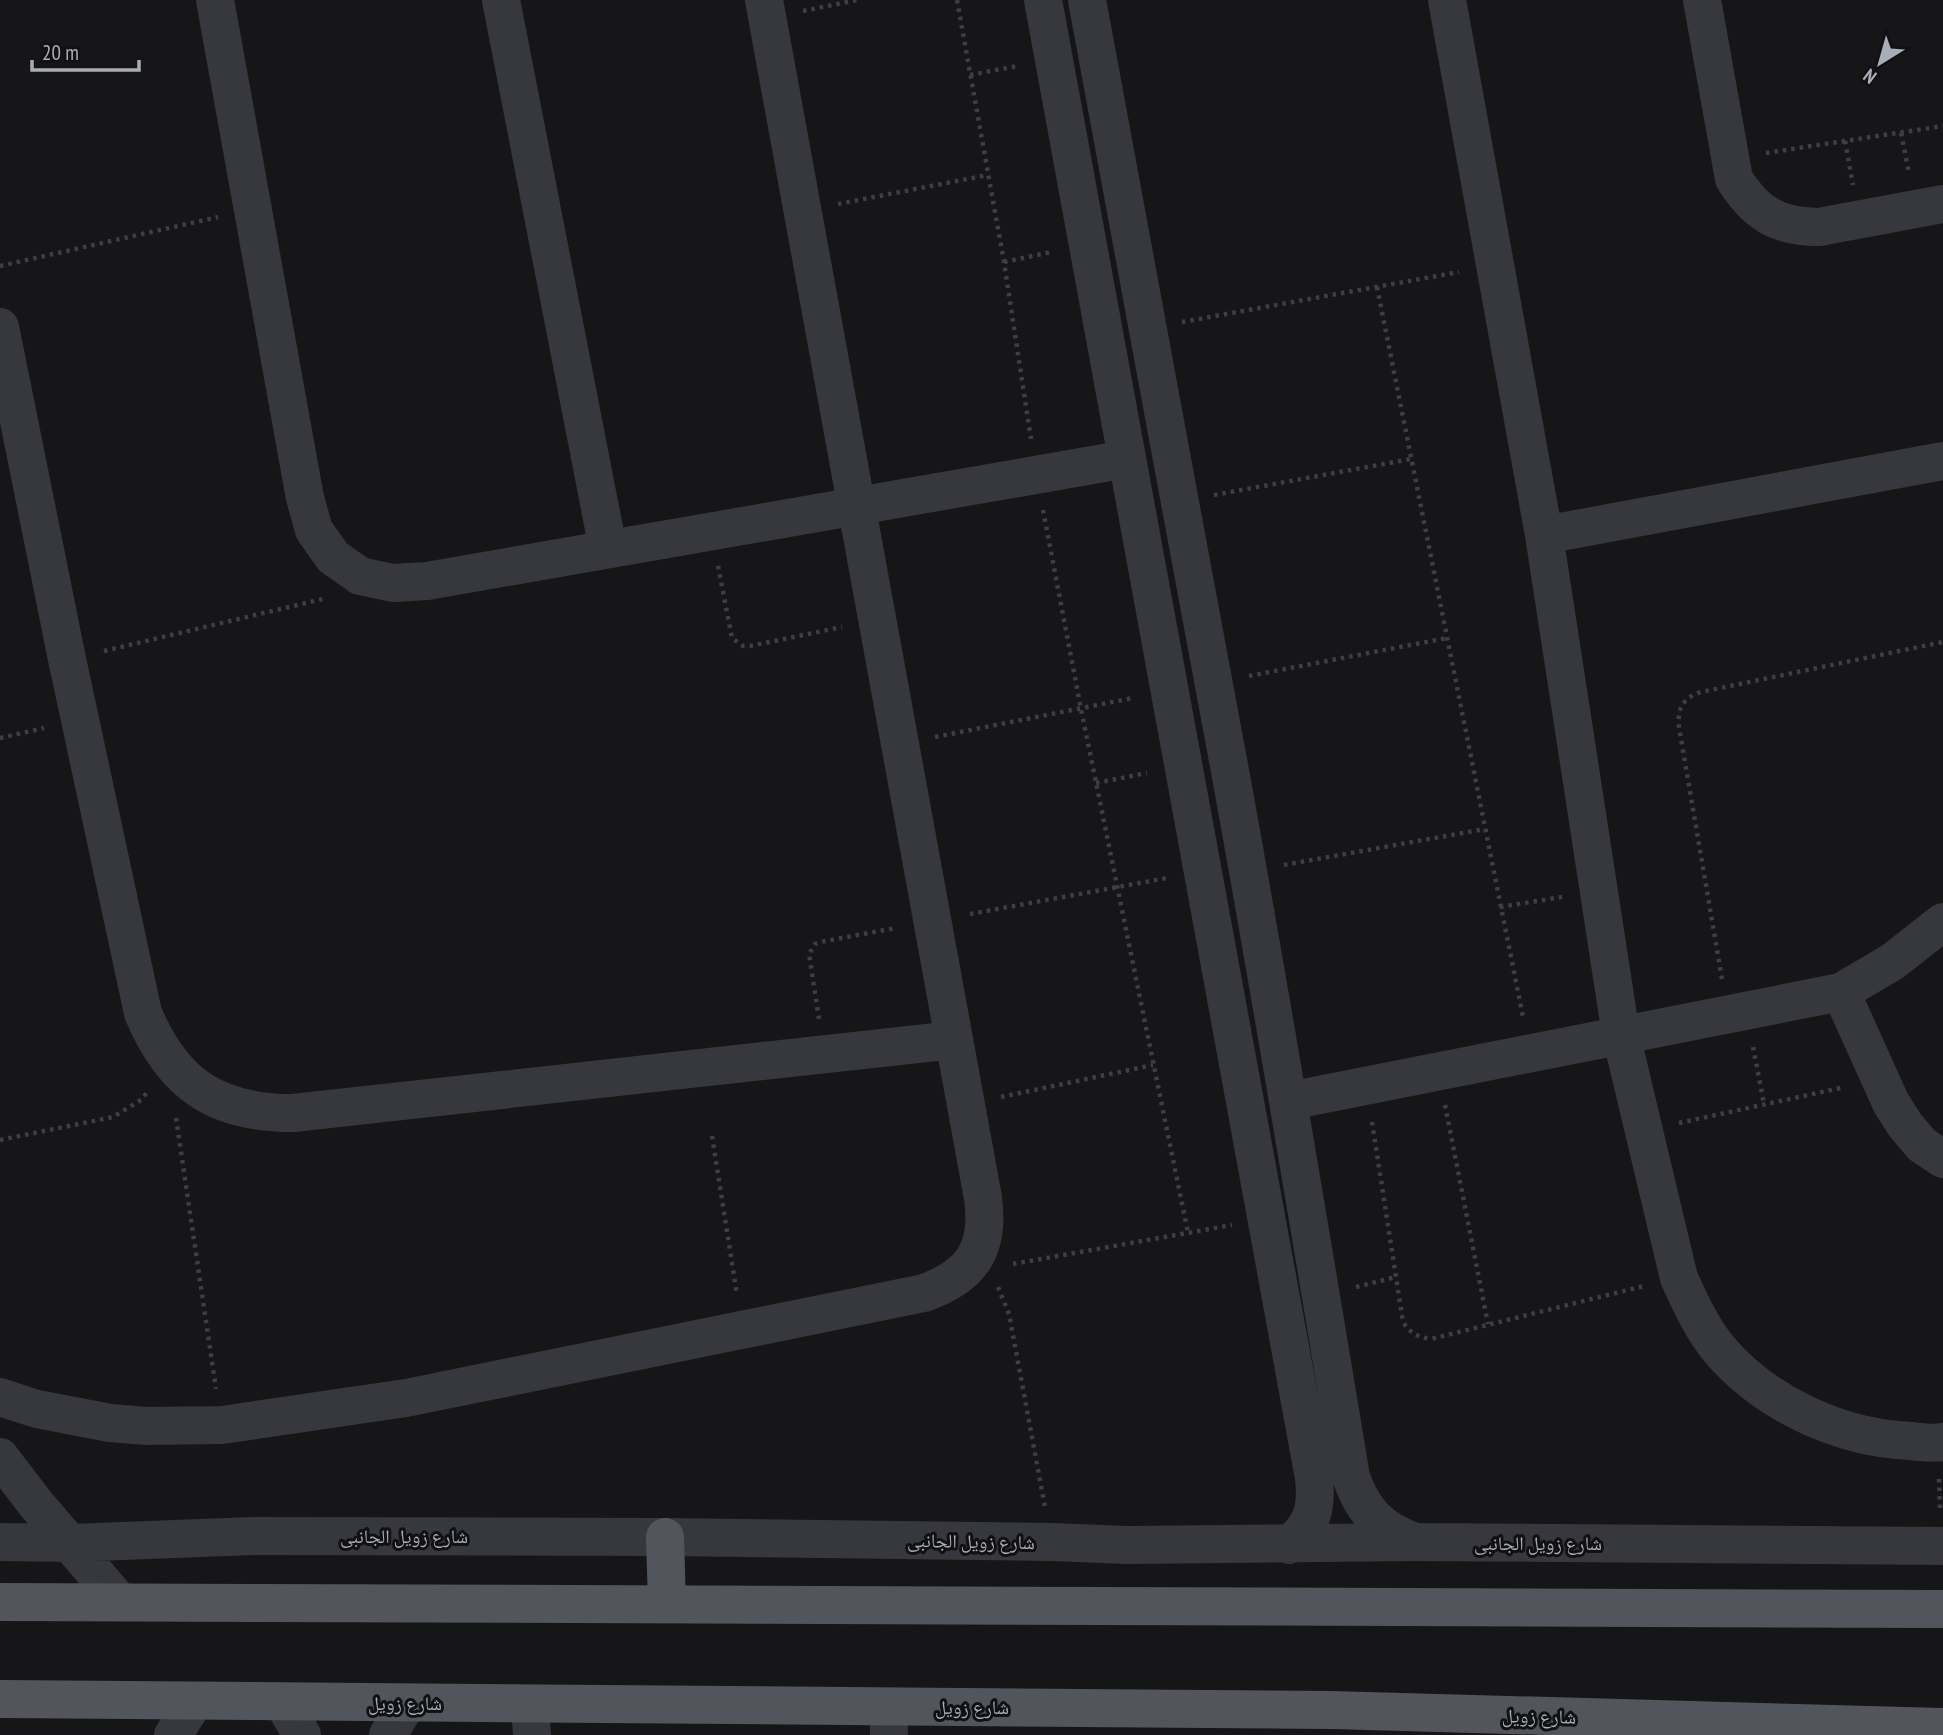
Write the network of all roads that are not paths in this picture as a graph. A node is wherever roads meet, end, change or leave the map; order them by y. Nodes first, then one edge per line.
1 (215, 0) edge
2 (501, 0) edge
3 (1043, 0) edge
4 (1087, 0) edge
5 (1447, 0) edge
6 (1702, 0) edge
7 (766, 9) edge
8 (1943, 204) edge
9 (1090, 257) junction
10 (1133, 260) junction
11 (0, 327) edge
12 (1127, 459) junction
13 (1943, 461) edge
14 (857, 506) junction
15 (1544, 535) junction
16 (608, 549) junction
17 (1230, 769) junction
18 (1183, 771) junction
19 (1943, 922) edge
20 (1841, 992) junction
21 (1621, 1035) junction
22 (954, 1040) junction
23 (1289, 1101) junction
24 (1943, 1159) edge
25 (0, 1397) edge
26 (0, 1457) edge
27 (1941, 1459) edge
28 (1942, 1531) edge
29 (665, 1537) junction
30 (0, 1542) edge
31 (1415, 1542) junction
32 (70, 1543) junction
33 (1289, 1545) junction
34 (0, 1602) edge
35 (120, 1602) junction
36 (667, 1604) junction
37 (1943, 1609) edge
38 (0, 1699) edge
39 (195, 1701) junction
40 (283, 1703) junction
41 (407, 1703) junction
42 (531, 1719) edge
43 (888, 1721) edge
44 (1382, 1723) edge
45 (1943, 1727) edge
46 (173, 1735) edge
47 (303, 1735) edge
48 (387, 1735) edge

1 - 16 street
2 - 16 street
3 - 9 street
4 - 10 street
5 - 15 street
6 - 8 street
7 - 14 street
9 - 10 street
9 - 12 street
10 - 17 street
11 - 22 street
12 - 14 street
12 - 18 street
13 - 15 street
14 - 16 street
14 - 22 street
15 - 21 street
17 - 18 street
17 - 23 street
18 - 33 street
19 - 20 street
20 - 21 street
20 - 24 street
21 - 23 street
21 - 27 street
22 - 25 street
23 - 31 street
26 - 32 street
28 - 31 street, شارع زويل الجانبى
29 - 32 street, شارع زويل الجانبى
29 - 33 street, شارع زويل الجانبى
29 - 36 main road
30 - 32 street, شارع زويل الجانبى
31 - 33 street, شارع زويل الجانبى
32 - 35 street
34 - 35 main road
35 - 36 main road
36 - 37 main road
38 - 39 main road, شارع زويل
39 - 40 main road, شارع زويل
39 - 46 street
40 - 41 main road, شارع زويل
40 - 47 street
41 - 42 main road, شارع زويل
41 - 48 street
42 - 43 main road, شارع زويل
43 - 44 main road, شارع زويل
44 - 45 main road, شارع زويل

